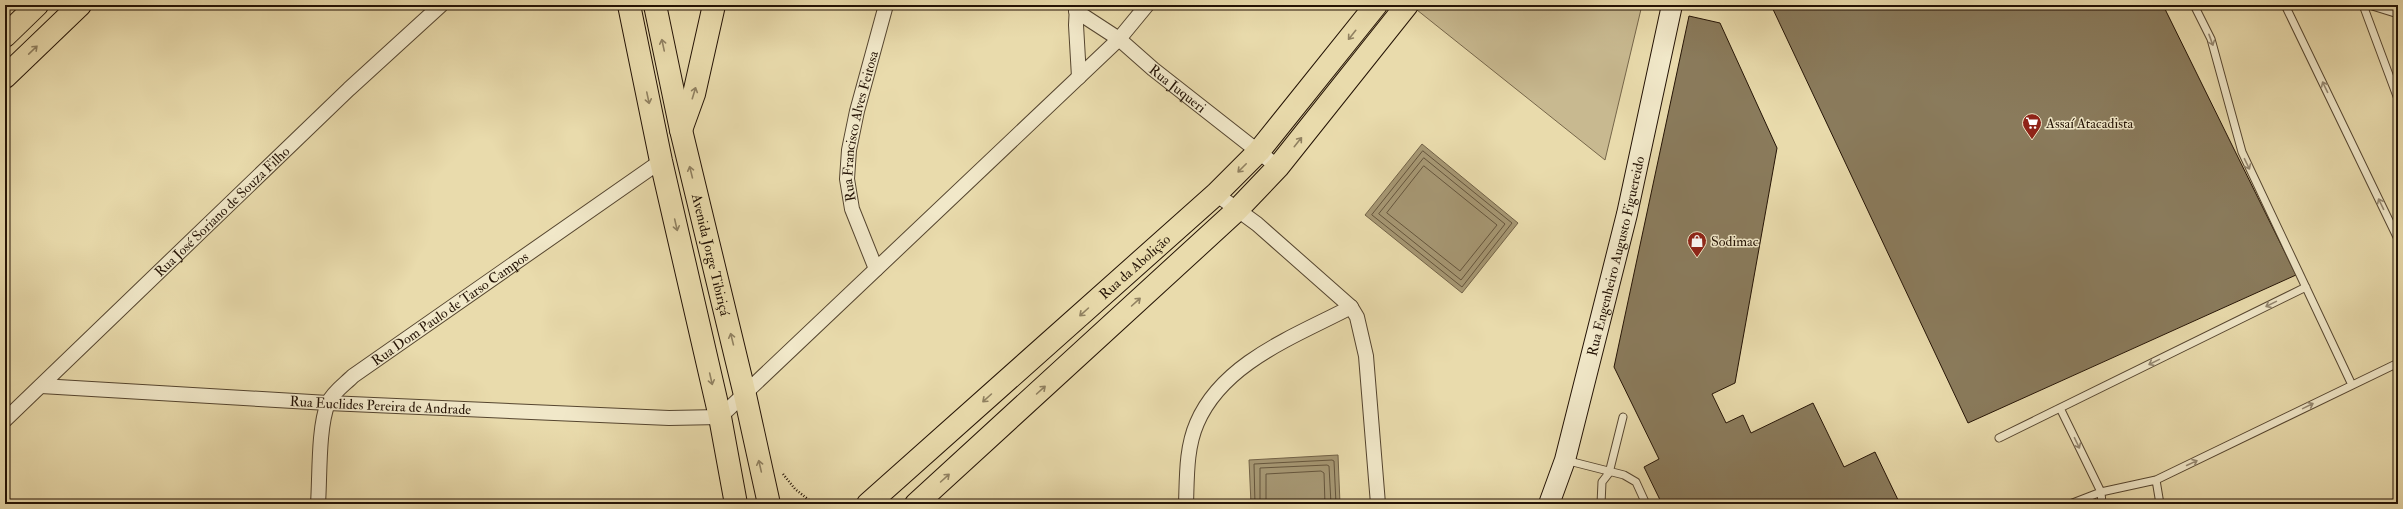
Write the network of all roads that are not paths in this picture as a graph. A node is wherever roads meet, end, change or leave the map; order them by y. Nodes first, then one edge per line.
1 (37, 5) edge
2 (80, 5) edge
3 (441, 5) edge
4 (714, 5) edge
5 (886, 5) edge
6 (1147, 5) edge
7 (1376, 5) edge
8 (1407, 5) edge
9 (1672, 5) edge
10 (2194, 5) edge
11 (2285, 5) edge
12 (2363, 5) edge
13 (2369, 5) edge
14 (2395, 5) edge
15 (657, 7) edge
16 (1076, 8) edge
17 (2398, 10) edge
18 (631, 13) edge
19 (2398, 14) edge
20 (5, 36) edge
21 (1119, 39) junction
22 (5, 77) edge
23 (1079, 77) junction
24 (2398, 99) edge
25 (681, 130) junction
26 (1259, 151) junction
27 (661, 161) junction
28 (1278, 167) junction
29 (1216, 194) junction
30 (1236, 210) junction
31 (2398, 239) edge
32 (876, 269) junction
33 (2306, 287) junction
34 (1351, 307) junction
35 (2398, 363) edge
36 (2352, 385) junction
37 (41, 386) junction
38 (745, 395) junction
39 (328, 403) junction
40 (2060, 408) junction
41 (720, 417) junction
42 (1623, 417) dead end
43 (5, 420) edge
44 (1999, 438) dead end
45 (1565, 460) junction
46 (1609, 473) junction
47 (2156, 480) junction
48 (2101, 492) junction
49 (318, 504) edge
50 (736, 504) edge
51 (769, 504) edge
52 (868, 504) edge
53 (916, 504) edge
54 (1186, 504) edge
55 (1378, 504) edge
56 (1548, 504) edge
57 (1601, 504) edge
58 (1646, 504) edge
59 (2070, 504) edge
60 (2102, 504) edge
61 (2160, 504) edge

1 - 20 main road
22 -> 2 main road
3 - 37 street, Rua José Soriano de Souza Filho
25 -> 4 main road
5 - 32 street, Rua Francisco Alves Feitosa
6 - 21 street
7 -> 26 main road, Rua da Abolição
28 -> 8 main road, Rua da Abolição
9 - 45 main road, Rua Engenheiro Augusto Figuereido
10 -> 33 lane
31 -> 11 lane
12 - 24 lane
13 - 19 lane
14 - 17 street
15 - 18 main road
25 -> 15 main road, Avenida Jorge Tibiriçá
16 - 21 street, Rua Juqueri
16 - 23 street
18 -> 27 main road, Avenida Jorge Tibiriçá
21 - 23 street
21 - 26 street, Rua Juqueri
23 - 32 street
38 -> 25 main road, Avenida Jorge Tibiriçá
26 - 28 street, Rua Juqueri
26 -> 29 main road, Rua da Abolição
27 - 39 street, Rua Dom Paulo de Tarso Campos
27 -> 41 main road, Avenida Jorge Tibiriçá
28 - 30 main road, Rua da Abolição
29 - 30 street
29 -> 52 main road, Rua da Abolição
30 - 34 street
53 -> 30 main road, Rua da Abolição
32 - 38 street
33 - 36 lane
33 -> 40 lane
34 - 54 street
34 - 55 street
35 - 36 lane
47 -> 36 lane
37 - 39 street, Rua Euclides Pereira de Andrade
37 - 43 street, Rua José Soriano de Souza Filho
38 - 41 street
51 -> 38 main road, Avenida Jorge Tibiriçá
39 - 41 street, Rua Euclides Pereira de Andrade
39 - 49 street, Rua Dom Paulo de Tarso Campos
40 - 44 lane
40 -> 48 lane
41 - 50 main road, Avenida Jorge Tibiriçá
42 - 46 lane
45 - 46 lane
45 - 56 main road, Rua Engenheiro Augusto Figuereido
46 - 57 lane
46 - 58 lane
47 - 48 lane
47 - 61 lane
48 - 59 lane
48 - 60 lane

